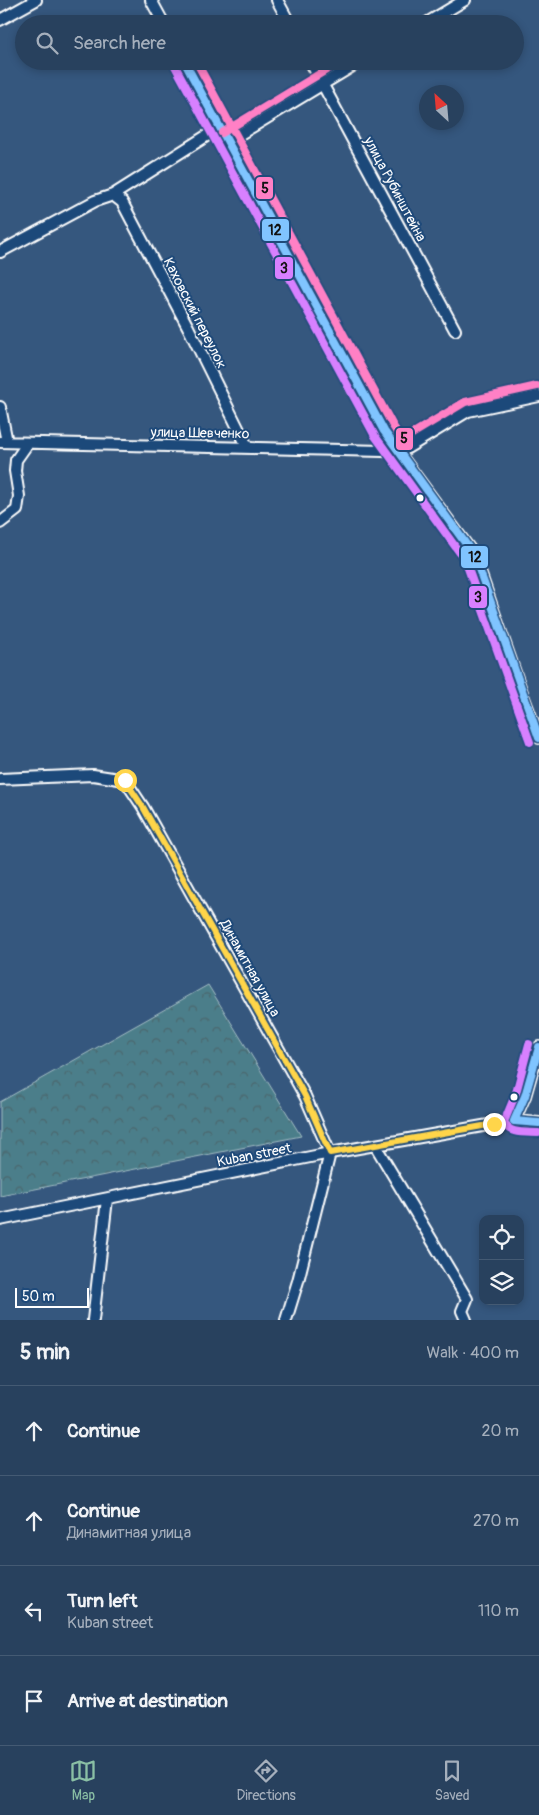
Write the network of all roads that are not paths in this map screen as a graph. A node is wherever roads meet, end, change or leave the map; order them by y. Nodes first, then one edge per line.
1 (36, 0) edge
2 (151, 0) edge
3 (277, 0) edge
4 (465, 0) edge
5 (159, 15) edge
6 (285, 15) edge
7 (440, 15) edge
8 (0, 20) edge
9 (189, 70) edge
10 (315, 70) edge
11 (346, 70) edge
12 (322, 84) junction
13 (219, 128) junction
14 (227, 142) junction
15 (113, 195) junction
16 (0, 252) edge
17 (455, 330) dead end
18 (539, 396) edge
19 (0, 406) edge
20 (3, 442) edge
21 (28, 442) junction
22 (248, 448) junction
23 (398, 453) junction
24 (0, 523) edge
25 (539, 738) edge
26 (0, 779) edge
27 (539, 1047) edge
28 (514, 1121) junction
29 (539, 1124) edge
30 (375, 1146) junction
31 (330, 1153) junction
32 (107, 1199) junction
33 (0, 1220) edge
34 (93, 1320) edge
35 (286, 1320) edge
36 (466, 1320) edge

1 - 8 street
2 - 5 street
3 - 6 street
4 - 7 street
9 - 13 street
10 - 12 street, улица Рубинштейна
11 - 12 street
12 - 14 street
12 - 17 street, улица Рубинштейна
13 - 14 street
13 - 15 street
14 - 23 street
15 - 16 street
15 - 22 street, Каховский переулок
18 - 23 street
19 - 20 street
20 - 21 street, улица Шевченко
21 - 22 street, улица Шевченко
21 - 24 street
22 - 23 street, улица Шевченко
23 - 25 street
26 - 31 street, Динамитная улица
27 - 28 street
28 - 29 street, Kuban street
28 - 30 street, Kuban street
30 - 31 street, Kuban street
30 - 36 street
31 - 32 street, Kuban street
31 - 35 street
32 - 33 street, Kuban street
32 - 34 street

